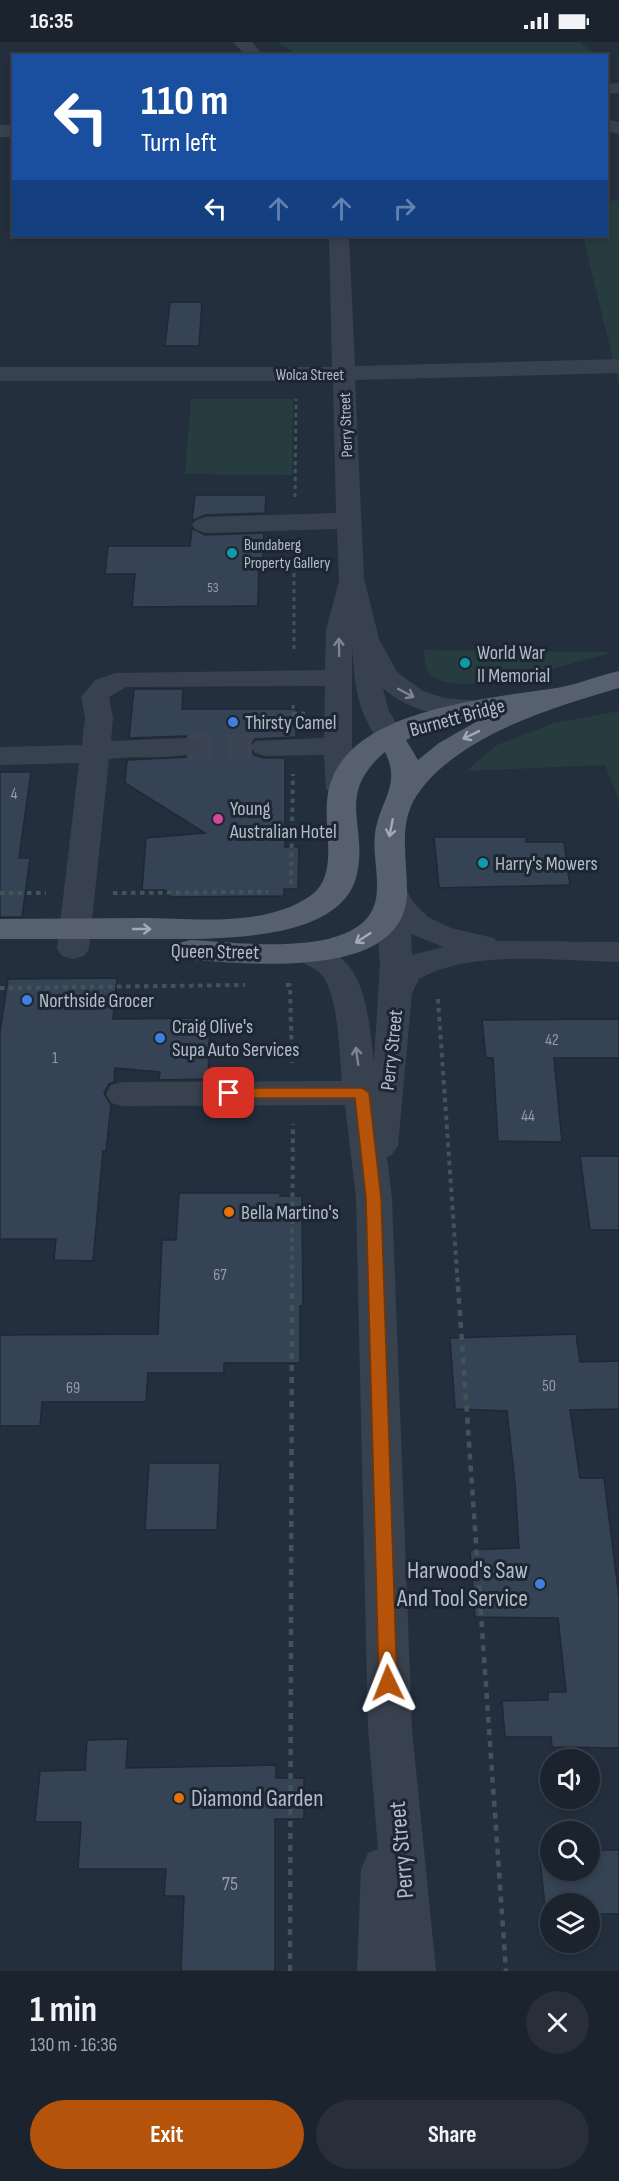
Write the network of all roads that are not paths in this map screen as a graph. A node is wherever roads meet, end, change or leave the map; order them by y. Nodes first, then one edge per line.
1 (242, 42) edge
2 (254, 54) edge
3 (339, 237) edge
4 (619, 366) edge
5 (0, 374) edge
6 (343, 374) junction
7 (349, 521) junction
8 (205, 525) dead end
9 (351, 578) junction
10 (364, 628) junction
11 (340, 678) junction
12 (619, 679) edge
13 (563, 695) junction
14 (482, 708) junction
15 (390, 737) junction
16 (338, 746) junction
17 (187, 747) tunnel mouth
18 (265, 747) tunnel mouth
19 (95, 752) junction
20 (0, 756) edge
21 (341, 789) junction
22 (407, 789) junction
23 (342, 869) junction
24 (390, 886) junction
25 (0, 929) edge
26 (74, 939) junction
27 (0, 948) edge
28 (523, 951) junction
29 (619, 952) edge
30 (307, 953) junction
31 (397, 991) junction
32 (374, 1093) junction
33 (123, 1094) dead end
34 (390, 1729) junction
35 (381, 1971) edge
36 (412, 1971) edge

1 - 2 street
3 - 6 street, Perry Street
4 - 6 street, Wolca Street
5 - 6 street, Wolca Street
6 - 7 street, Perry Street
7 - 8 street
7 - 9 street, Perry Street
9 - 10 street, Perry Street
11 -> 9 street, Perry Street
10 -> 14 street
10 - 15 street, Perry Street
11 - 16 street, Perry Street
11 - 19 street
12 - 13 main road, Burnett Bridge
13 - 14 main road, Burnett Bridge
13 -> 22 main road, Burnett Bridge
14 - 15 main road, Burnett Bridge
15 - 21 main road, Burnett Bridge
15 - 22 main road, Perry Street
16 - 18 street
16 - 21 street, Perry Street
17 - 19 street
19 - 20 street
19 - 26 street
21 - 23 main road, Perry Street
22 -> 24 main road, Perry Street
23 - 24 main road
26 -> 23 main road, Queen Street
24 - 28 street
24 -> 30 main road, Queen Street
24 - 31 street, Perry Street
25 - 26 main road, Queen Street
26 - 27 main road, Queen Street
26 - 30 main road, Queen Street
28 - 29 street
28 - 31 street
32 -> 30 street, Perry Street
31 - 32 street, Perry Street
32 - 33 street
32 - 34 street, Perry Street
34 - 35 street, Perry Street
34 - 36 street, Perry Street

